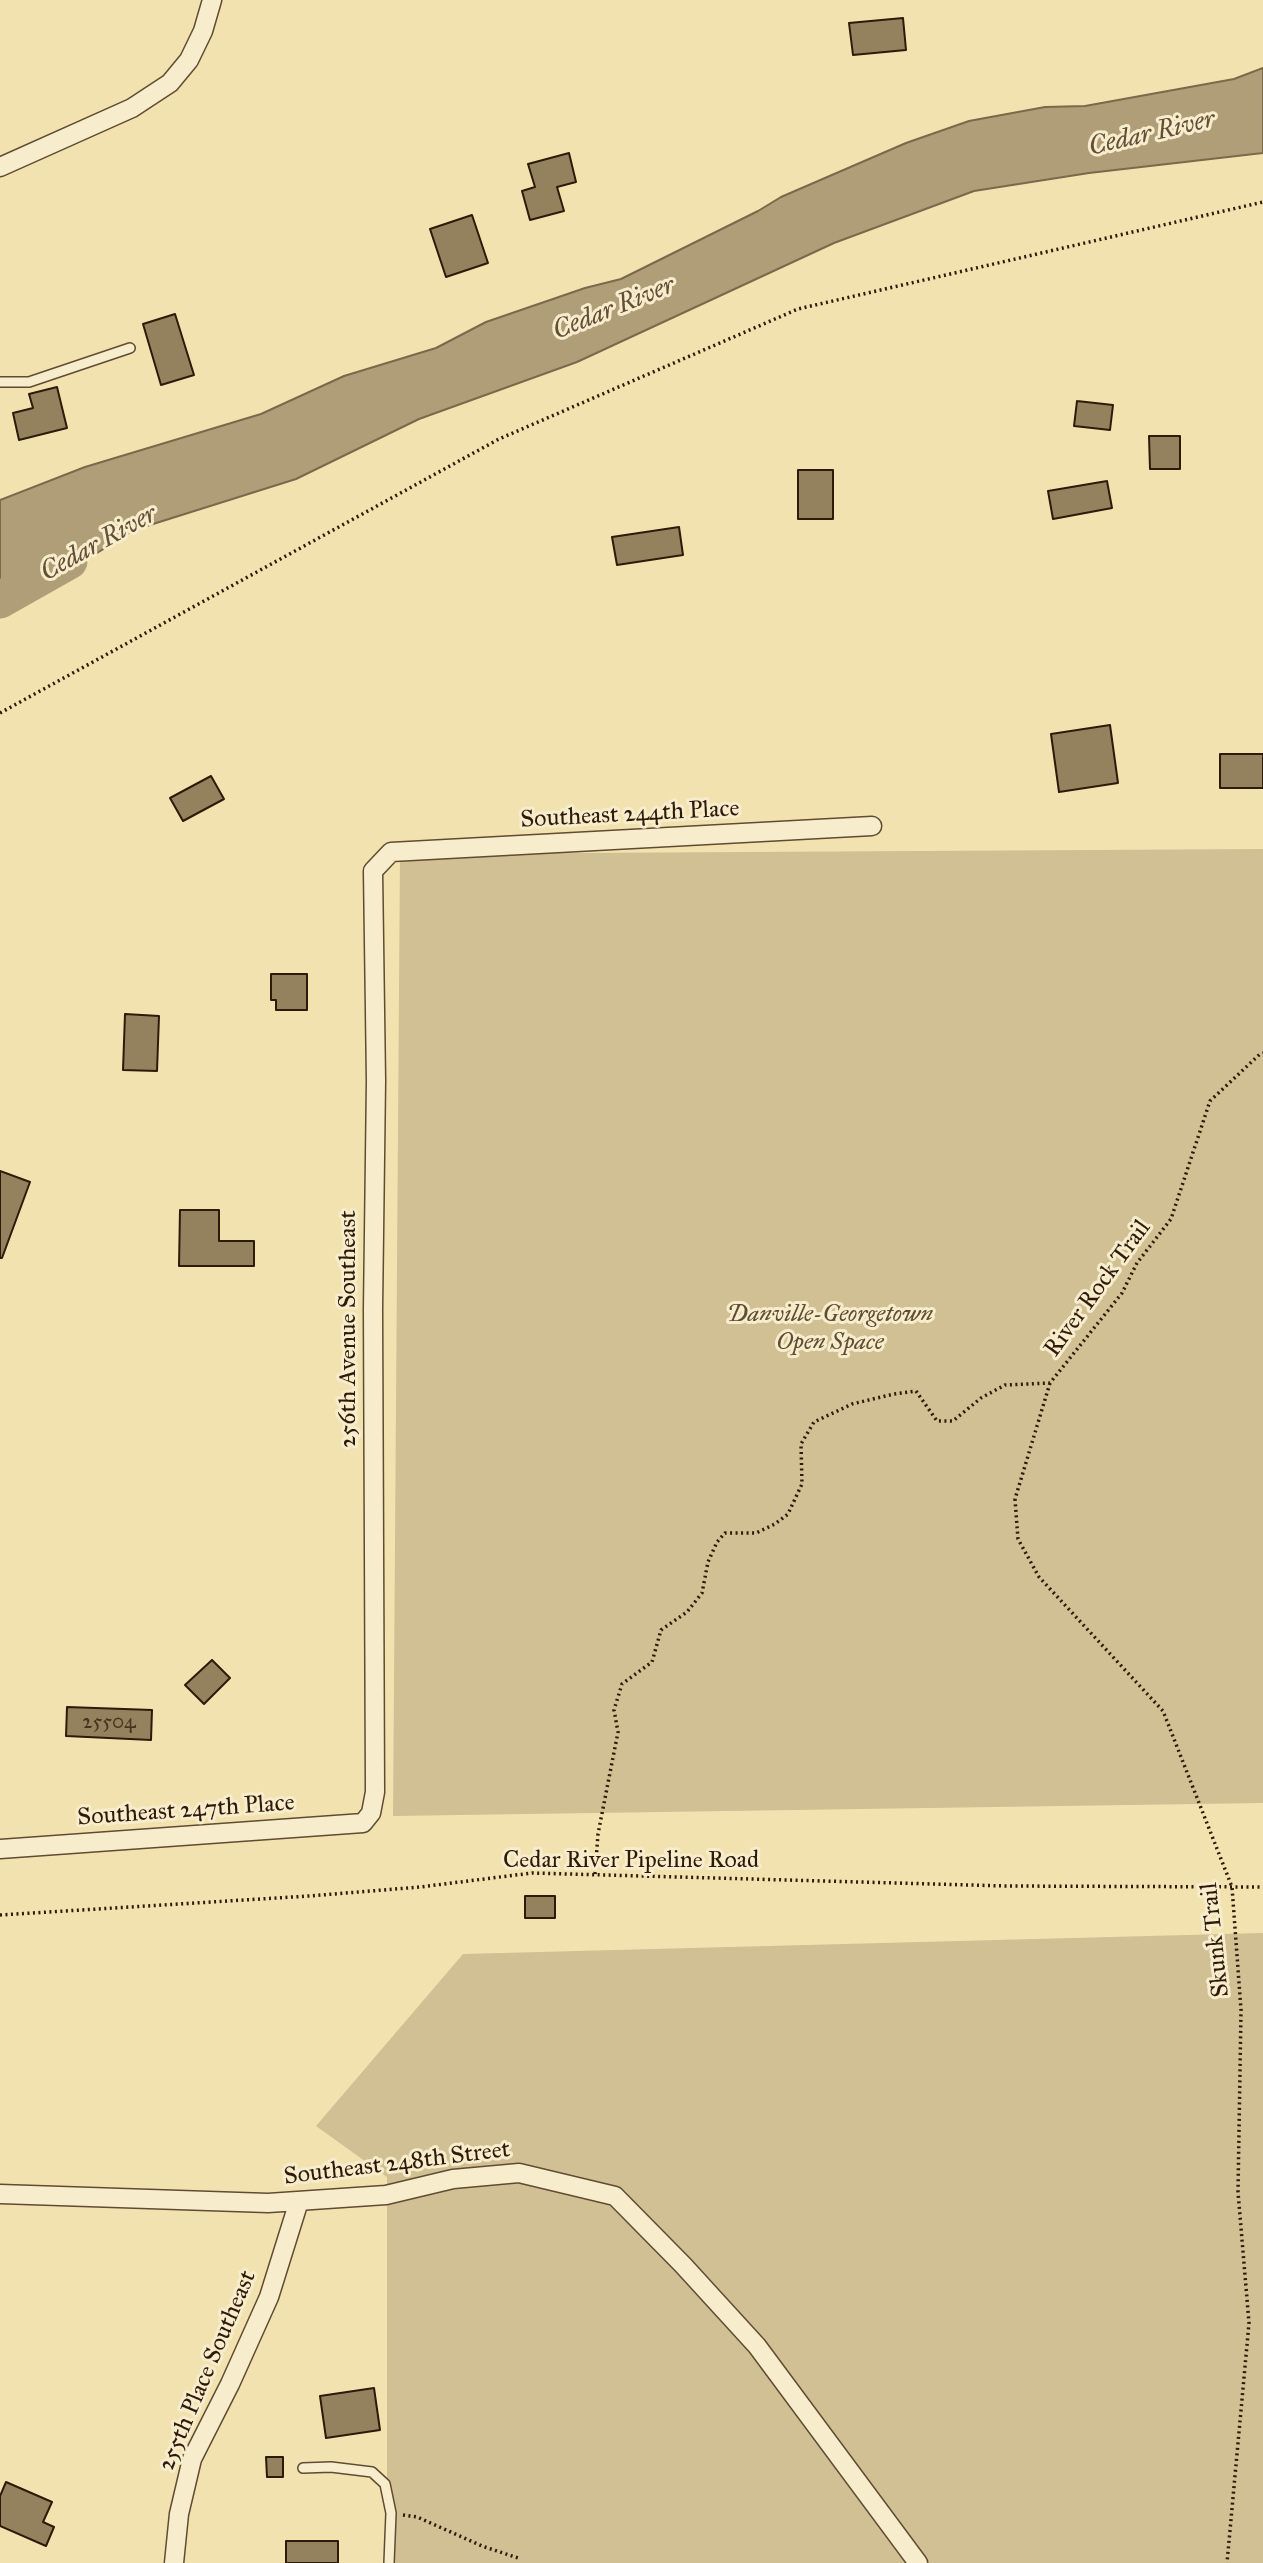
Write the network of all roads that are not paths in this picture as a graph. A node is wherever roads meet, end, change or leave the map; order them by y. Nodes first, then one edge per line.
1 (212, 0) edge
2 (0, 167) edge
3 (130, 348) dead end
4 (0, 382) edge
5 (872, 826) dead end
6 (391, 852) joint
7 (371, 1813) joint
8 (0, 1849) edge
9 (0, 2194) edge
10 (299, 2201) junction
11 (303, 2468) dead end
12 (174, 2563) edge
13 (389, 2563) edge
14 (918, 2563) edge

1 - 2 street
3 - 4 lane
5 - 6 street, Southeast 244th Place
6 - 7 street, 256th Avenue Southeast
7 - 8 street, Southeast 247th Place
9 - 10 street, Southeast 248th Street
10 - 12 street, 255th Place Southeast
10 - 14 street, Southeast 248th Street
11 - 13 lane

